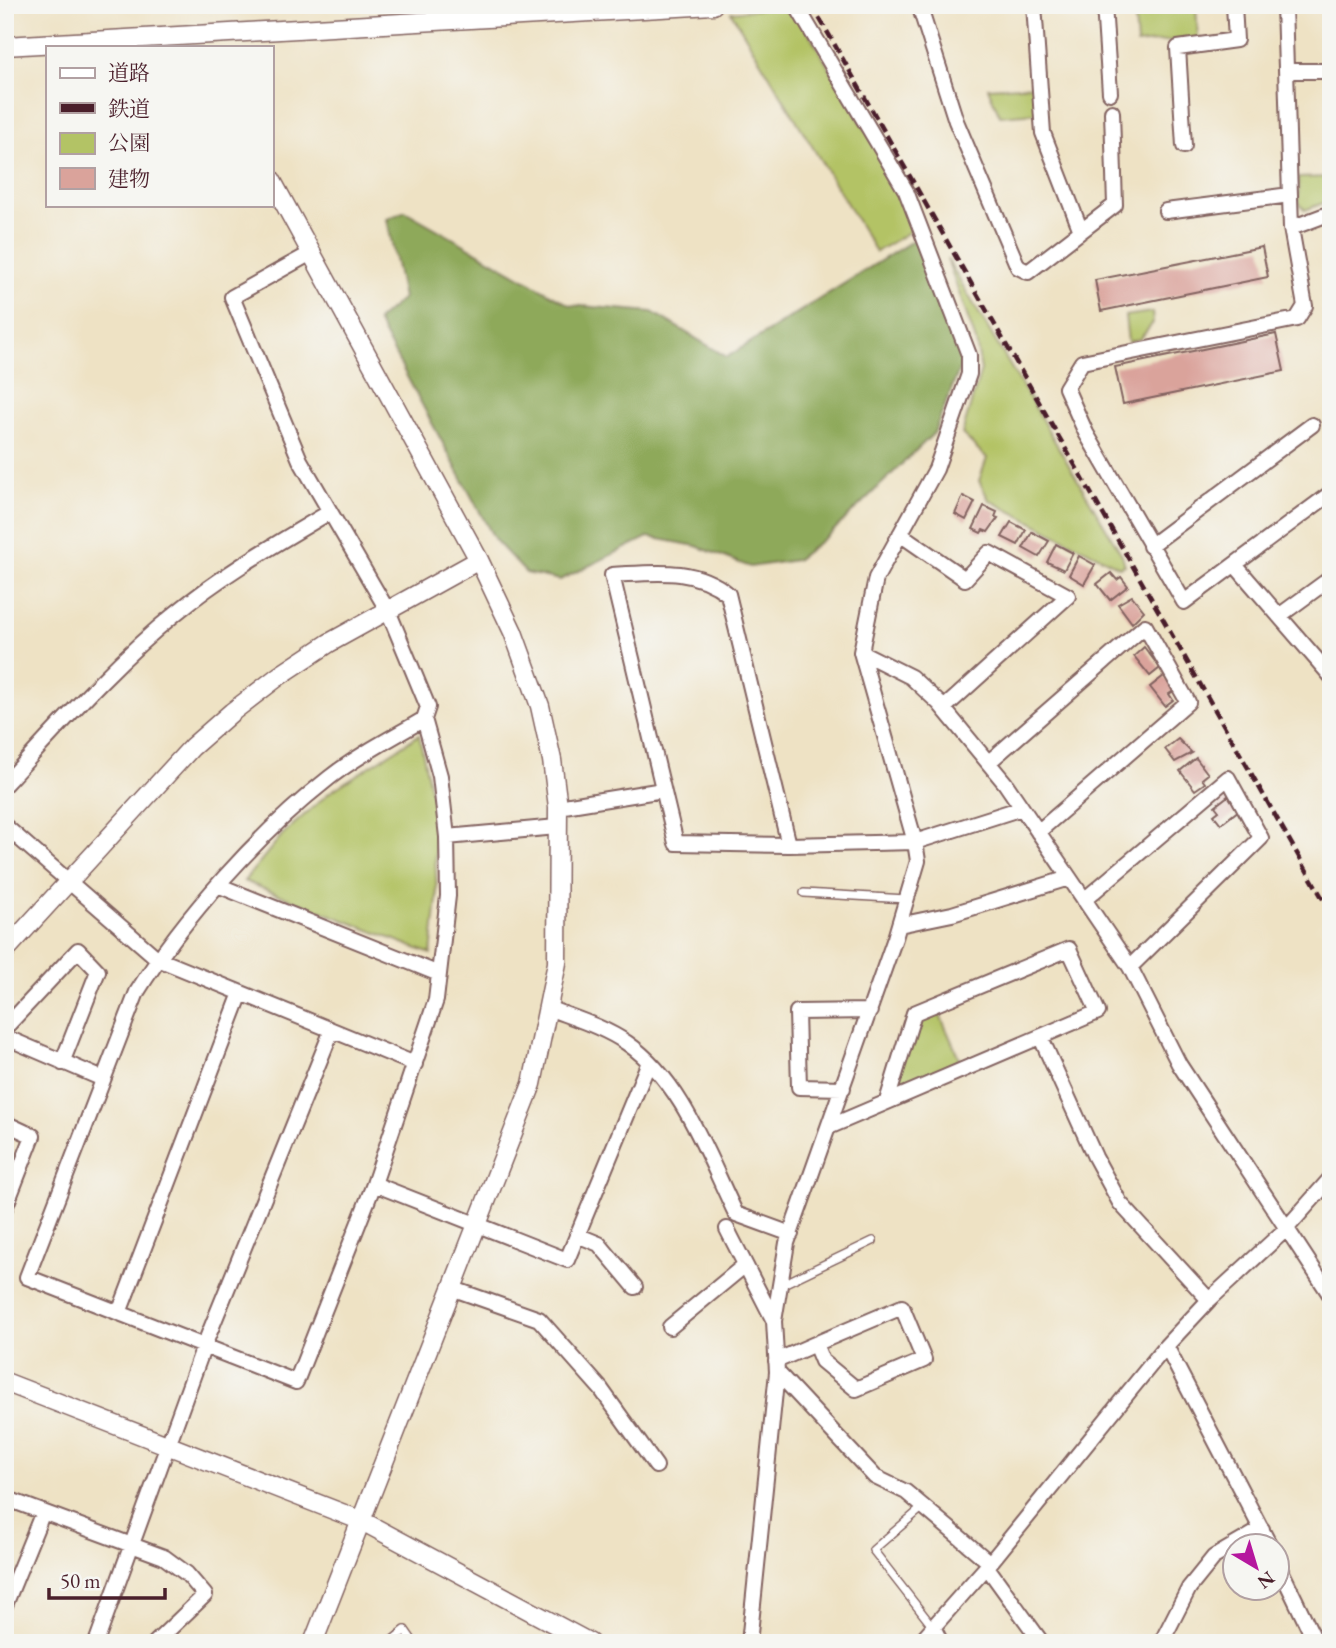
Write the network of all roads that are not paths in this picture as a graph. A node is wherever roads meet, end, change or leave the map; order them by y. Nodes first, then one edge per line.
1 (713, 5) edge
2 (796, 5) edge
3 (919, 5) edge
4 (1034, 5) edge
5 (1104, 5) edge
6 (1234, 5) edge
7 (1284, 5) edge
8 (192, 42) edge
9 (5, 46) edge
10 (1287, 71) junction
11 (1331, 71) edge
12 (1110, 93) dead end
13 (1112, 111) dead end
14 (1184, 146) dead end
15 (273, 182) edge
16 (1290, 195) junction
17 (1331, 213) edge
18 (1175, 214) dead end
19 (1291, 228) junction
20 (1081, 231) junction
21 (313, 252) junction
22 (1312, 425) dead end
23 (1331, 494) edge
24 (328, 513) junction
25 (900, 534) junction
26 (1150, 546) junction
27 (479, 560) junction
28 (1235, 565) junction
29 (1331, 578) edge
30 (389, 613) junction
31 (1279, 616) junction
32 (861, 652) junction
33 (1329, 671) edge
34 (944, 708) junction
35 (424, 719) junction
36 (989, 762) junction
37 (5, 784) edge
38 (663, 790) junction
39 (558, 807) junction
40 (1022, 808) junction
41 (5, 826) edge
42 (557, 827) junction
43 (1038, 832) junction
44 (447, 837) junction
45 (915, 842) junction
46 (789, 845) junction
47 (1069, 878) junction
48 (68, 883) junction
49 (220, 886) junction
50 (804, 893) dead end
51 (906, 899) junction
52 (1084, 900) junction
53 (899, 925) junction
54 (5, 951) edge
55 (158, 959) junction
56 (1130, 967) junction
57 (439, 974) junction
58 (241, 993) junction
59 (548, 1008) junction
60 (870, 1011) junction
61 (5, 1028) edge
62 (332, 1030) junction
63 (5, 1037) edge
64 (1041, 1038) junction
65 (649, 1062) junction
66 (62, 1063) junction
67 (415, 1064) junction
68 (103, 1079) junction
69 (843, 1088) junction
70 (887, 1101) junction
71 (5, 1124) edge
72 (831, 1126) junction
73 (1331, 1178) edge
74 (374, 1184) junction
75 (6, 1202) edge
76 (474, 1225) junction
77 (727, 1229) dead end
78 (1285, 1230) junction
79 (791, 1234) junction
80 (578, 1235) junction
81 (873, 1241) dead end
82 (745, 1265) junction
83 (780, 1285) junction
84 (635, 1287) dead end
85 (451, 1289) junction
86 (1331, 1296) edge
87 (1209, 1300) junction
88 (119, 1313) junction
89 (774, 1321) junction
90 (670, 1327) dead end
91 (815, 1344) junction
92 (204, 1346) junction
93 (1166, 1346) junction
94 (776, 1366) junction
95 (5, 1382) edge
96 (168, 1446) junction
97 (656, 1466) dead end
98 (5, 1498) edge
99 (923, 1507) junction
100 (43, 1512) junction
101 (362, 1521) junction
102 (1262, 1529) junction
103 (1263, 1532) edge
104 (132, 1546) junction
105 (989, 1565) junction
106 (1290, 1589) edge
107 (5, 1605) edge
108 (933, 1626) junction
109 (317, 1642) edge
110 (96, 1643) edge
111 (155, 1643) edge
112 (389, 1643) edge
113 (414, 1643) edge
114 (590, 1643) edge
115 (749, 1643) edge
116 (919, 1643) edge
117 (941, 1643) edge
118 (1042, 1643) edge
119 (1161, 1643) edge
120 (1316, 1643) edge

1 - 8 street
2 - 25 street
3 - 20 street
4 - 20 street
5 - 12 street
6 - 14 street
7 - 10 street
8 - 9 street
10 - 11 street
10 - 16 street
13 - 20 street
15 - 21 street
16 - 18 street
16 - 19 street
17 - 19 street
19 - 26 street
21 - 24 street
21 - 27 street
22 - 26 street
23 - 28 street
24 - 30 street
24 - 37 street
25 - 32 street
25 - 34 street
26 - 28 street
27 - 30 street
27 - 39 street
28 - 31 street
29 - 31 street
30 - 35 street
30 - 48 street
31 - 33 street
32 - 34 street
32 - 45 street
34 - 36 street
35 - 44 street
35 - 49 street
36 - 40 street
36 - 43 street
38 - 39 street
38 - 46 street
38 - 46 street
39 - 42 street
40 - 43 street
40 - 45 street
41 - 48 street
42 - 44 street
42 - 59 street
43 - 47 street
44 - 57 street
45 - 46 street
45 - 51 street
47 - 52 street
47 - 53 street
48 - 54 street
48 - 55 street
49 - 55 street
49 - 57 street
50 - 51 lane
51 - 53 street
52 - 56 street
52 - 56 street
53 - 60 street
55 - 58 street
55 - 68 street
56 - 78 street
57 - 67 street
58 - 62 street
58 - 88 street
59 - 65 street
59 - 76 street
60 - 69 street
60 - 69 street
61 - 66 street
62 - 67 street
62 - 92 street
63 - 66 street
64 - 70 street
64 - 70 street
64 - 87 street
65 - 79 street
65 - 80 street
66 - 68 street
67 - 74 street
68 - 88 street
69 - 72 street
70 - 72 street
71 - 75 street
72 - 79 street
73 - 78 street
74 - 76 street
74 - 92 street
76 - 80 street
76 - 85 street
77 - 82 street
78 - 86 street
78 - 87 street
79 - 83 street
80 - 84 street
81 - 83 lane
82 - 89 street
82 - 90 street
83 - 89 street
85 - 97 street
85 - 101 street
87 - 93 street
88 - 92 street
89 - 94 street
91 - 91 street
91 - 94 street
92 - 96 street
93 - 102 street
93 - 105 street
94 - 99 street
94 - 115 street
95 - 96 street
96 - 101 street
96 - 104 street
98 - 100 street
99 - 105 street
99 - 108 lane
100 - 104 street
100 - 107 street
101 - 109 street
101 - 114 street
102 - 103 street
102 - 119 street
104 - 110 street
104 - 111 street
105 - 108 street
105 - 118 street
106 - 120 street
108 - 116 street
108 - 117 street
112 - 113 lane

